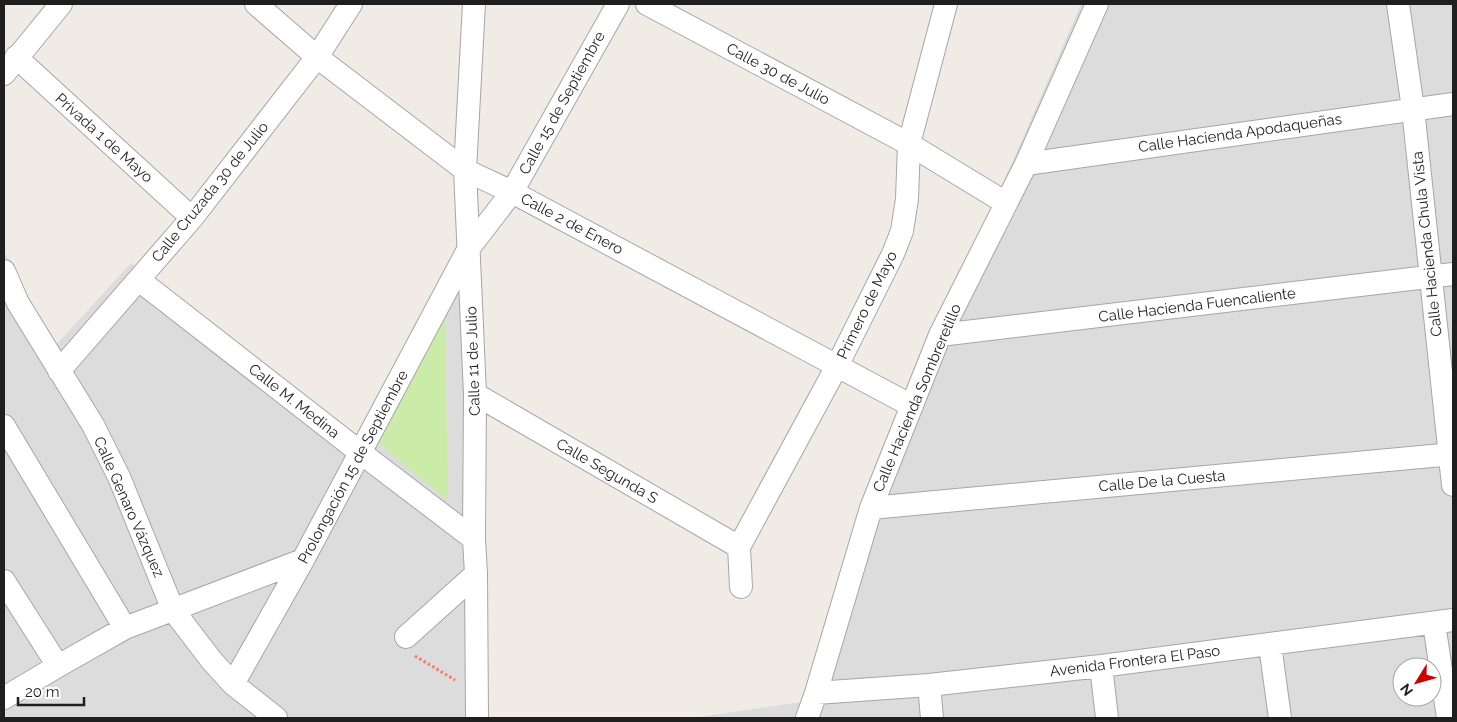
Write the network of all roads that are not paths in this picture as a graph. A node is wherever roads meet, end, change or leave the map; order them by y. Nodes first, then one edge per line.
1 (60, 4) edge
2 (256, 4) edge
3 (351, 4) edge
4 (474, 4) edge
5 (618, 4) edge
6 (647, 4) edge
7 (946, 4) edge
8 (1097, 4) edge
9 (1398, 4) edge
10 (317, 57) junction
11 (10, 66) edge
12 (1453, 104) edge
13 (1413, 109) junction
14 (909, 144) junction
15 (1026, 164) junction
16 (465, 170) junction
17 (512, 192) junction
18 (1006, 203) junction
19 (192, 218) junction
20 (469, 248) junction
21 (4, 271) edge
22 (1453, 274) edge
23 (1431, 277) junction
24 (139, 280) junction
25 (940, 335) junction
26 (837, 366) junction
27 (59, 370) junction
28 (475, 394) junction
29 (912, 406) junction
30 (4, 426) edge
31 (361, 453) junction
32 (1451, 454) edge
33 (1453, 485) edge
34 (871, 508) junction
35 (474, 539) junction
36 (739, 547) junction
37 (303, 560) junction
38 (476, 574) junction
39 (4, 581) edge
40 (741, 587) dead end
41 (173, 610) junction
42 (1444, 622) edge
43 (125, 628) junction
44 (406, 637) road end
45 (1270, 645) junction
46 (58, 666) junction
47 (1101, 666) junction
48 (233, 684) junction
49 (929, 684) junction
50 (816, 693) junction
51 (4, 698) edge
52 (276, 718) edge
53 (477, 718) edge
54 (807, 718) edge
55 (932, 718) edge
56 (1107, 718) edge
57 (1280, 718) edge
58 (1448, 718) edge

1 - 11 street
2 - 10 street, Calle 2 de Enero
3 - 10 street, Calle Cruzada 30 de Julio
4 - 16 street, Calle 11 de Julio
5 - 17 street, Calle 15 de Septiembre
6 - 14 street, Calle 30 de Julio
7 - 14 street, Primero de Mayo
8 - 15 street, Calle Hacienda Sombreretillo
9 - 13 street, Calle Hacienda Chula Vista
10 - 16 street, Calle 2 de Enero
10 - 19 street, Calle Cruzada 30 de Julio
11 - 19 street, Privada 1 de Mayo
12 - 13 street, Calle Hacienda Apodaqueñas
13 - 15 street, Calle Hacienda Apodaqueñas
13 - 23 street, Calle Hacienda Chula Vista
14 - 18 street, Calle 30 de Julio
14 - 26 street, Primero de Mayo
15 - 18 street, Calle Hacienda Sombreretillo
16 - 17 street, Calle 2 de Enero
16 - 20 street, Calle 11 de Julio
17 - 20 street, Calle 15 de Septiembre
17 - 26 street, Calle 2 de Enero
18 - 25 street, Calle Hacienda Sombreretillo
19 - 24 street, Calle Cruzada 30 de Julio
20 - 28 street, Calle 11 de Julio
20 - 31 street, Prolongación 15 de Septiembre
21 - 27 street, Calle Genaro Vázquez
22 - 23 street, Calle Hacienda Fuencaliente
23 - 25 street, Calle Hacienda Fuencaliente
23 - 32 street, Calle Hacienda Chula Vista
24 - 27 street, Calle Cruzada 30 de Julio
24 - 31 street, Calle M. Medina
25 - 29 street, Calle Hacienda Sombreretillo
26 - 29 street, Calle 2 de Enero
26 - 36 street, Primero de Mayo
27 - 41 street, Calle Genaro Vázquez
28 - 35 street, Calle 11 de Julio
28 - 36 street, Calle Segunda S
29 - 34 street, Calle Hacienda Sombreretillo
30 - 43 street
31 - 35 street, Calle M. Medina
31 - 37 street, Prolongación 15 de Septiembre
32 - 33 street, Calle Hacienda Chula Vista
32 - 34 street, Calle De la Cuesta
34 - 50 street, Calle Hacienda Sombreretillo
35 - 38 street, Calle 11 de Julio
36 - 40 street
37 - 41 street
37 - 48 street, Prolongación 15 de Septiembre
38 - 44 street
38 - 53 street, Calle 11 de Julio
39 - 46 street
41 - 43 street
41 - 48 street, Calle Genaro Vázquez
42 - 45 street, Avenida Frontera El Paso
42 - 58 street
43 - 46 street
45 - 47 street, Avenida Frontera El Paso
45 - 57 street
46 - 51 street
47 - 49 street, Avenida Frontera El Paso
47 - 56 street
48 - 52 street, Calle Genaro Vázquez
49 - 50 street, Avenida Frontera El Paso
49 - 55 street
50 - 54 street, Calle Hacienda Sombreretillo

